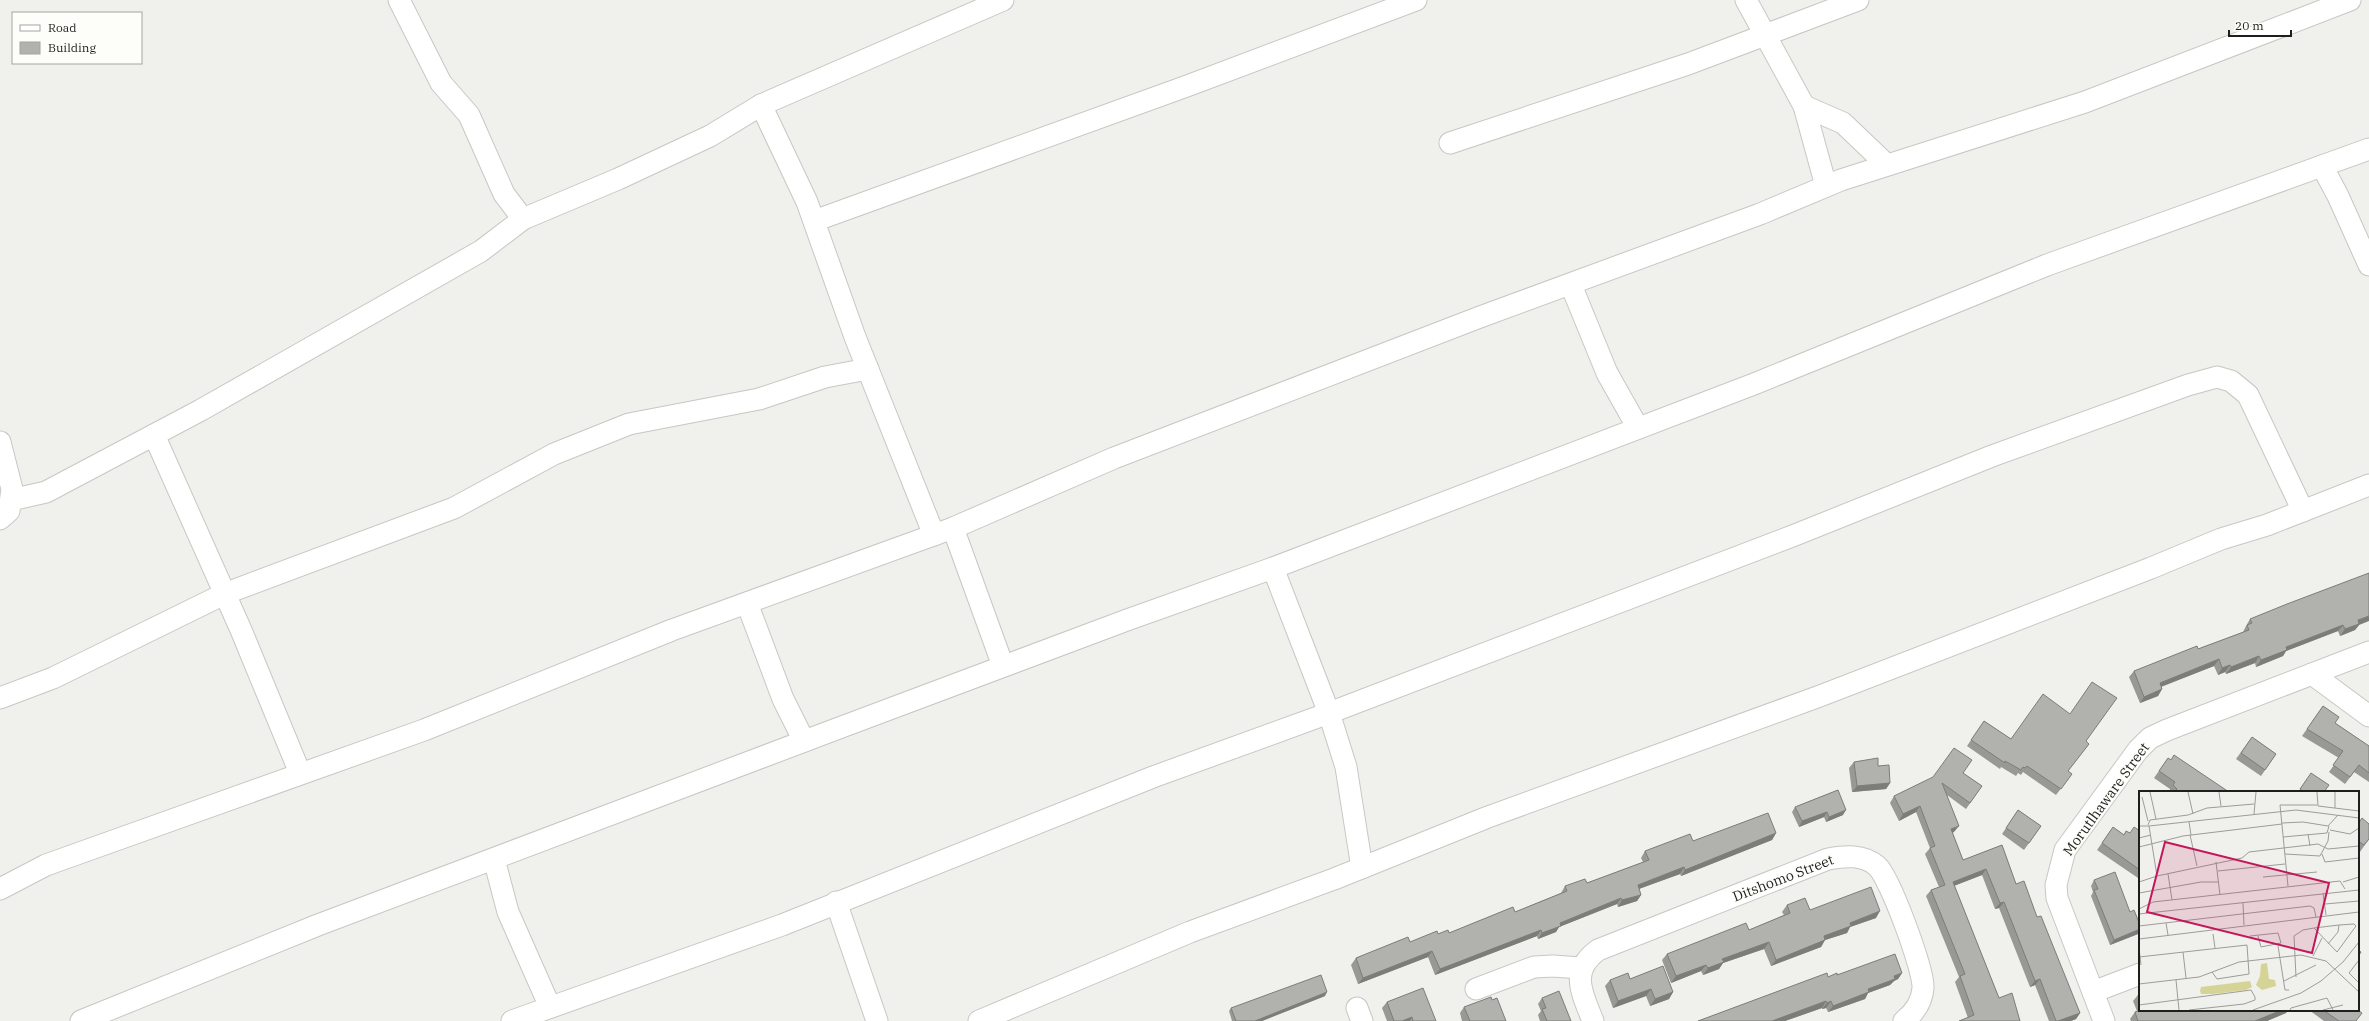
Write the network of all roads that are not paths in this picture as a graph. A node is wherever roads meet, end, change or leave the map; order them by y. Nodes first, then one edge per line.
1 (399, 0) edge
2 (1003, 0) edge
3 (1416, 0) edge
4 (1746, 0) edge
5 (1858, 0) edge
6 (2350, 0) edge
7 (1764, 35) junction
8 (761, 105) junction
9 (1804, 106) junction
10 (1450, 143) dead end
11 (2369, 149) edge
12 (1886, 164) junction
13 (2322, 166) junction
14 (1826, 186) junction
15 (523, 219) junction
16 (814, 221) junction
17 (2369, 265) edge
18 (1571, 285) junction
19 (868, 369) junction
20 (1638, 428) junction
21 (154, 435) junction
22 (0, 442) edge
23 (2369, 485) edge
24 (10, 500) junction
25 (2303, 511) junction
26 (0, 519) edge
27 (953, 528) junction
28 (934, 535) junction
29 (1274, 568) junction
30 (224, 594) junction
31 (747, 603) junction
32 (2369, 652) edge
33 (1003, 666) junction
34 (2312, 674) junction
35 (0, 698) edge
36 (1329, 713) junction
37 (2369, 716) edge
38 (804, 741) junction
39 (300, 773) junction
40 (494, 859) junction
41 (1362, 868) junction
42 (0, 888) edge
43 (836, 902) junction
44 (1581, 968) junction
45 (2139, 974) edge
46 (1476, 989) dead end
47 (2093, 992) junction
48 (550, 1007) junction
49 (82, 1021) edge
50 (512, 1021) edge
51 (877, 1021) edge
52 (979, 1021) edge
53 (1593, 1021) edge
54 (1904, 1021) edge
55 (2104, 1021) edge

1 - 15 street
2 - 8 street
3 - 16 street
4 - 7 street
5 - 7 street
6 - 12 street
7 - 9 street
7 - 10 street
8 - 15 street
8 - 16 street
9 - 12 street
9 - 14 street
11 - 13 street
12 - 14 street
13 - 17 street
13 - 20 street
14 - 18 street
15 - 21 street
16 - 19 street
18 - 20 street
18 - 27 street
19 - 28 street
19 - 30 street
20 - 29 street
21 - 24 street
21 - 30 street
22 - 24 street
23 - 25 street
24 - 26 street
25 - 36 street
25 - 41 street
27 - 28 street
27 - 33 street
28 - 31 street
29 - 33 street
29 - 36 street
30 - 35 street
30 - 39 street
31 - 38 street
31 - 39 street
32 - 34 street, Morutlhaware Street
33 - 38 street
34 - 37 street
34 - 47 street, Morutlhaware Street
36 - 41 street
36 - 43 street
38 - 40 street
39 - 42 street
40 - 48 street
40 - 49 street
41 - 52 street
43 - 48 street
43 - 51 street
44 - 46 street
44 - 53 street
44 - 54 street, Ditshomo Street
45 - 47 street
47 - 55 street, Morutlhaware Street
48 - 50 street

